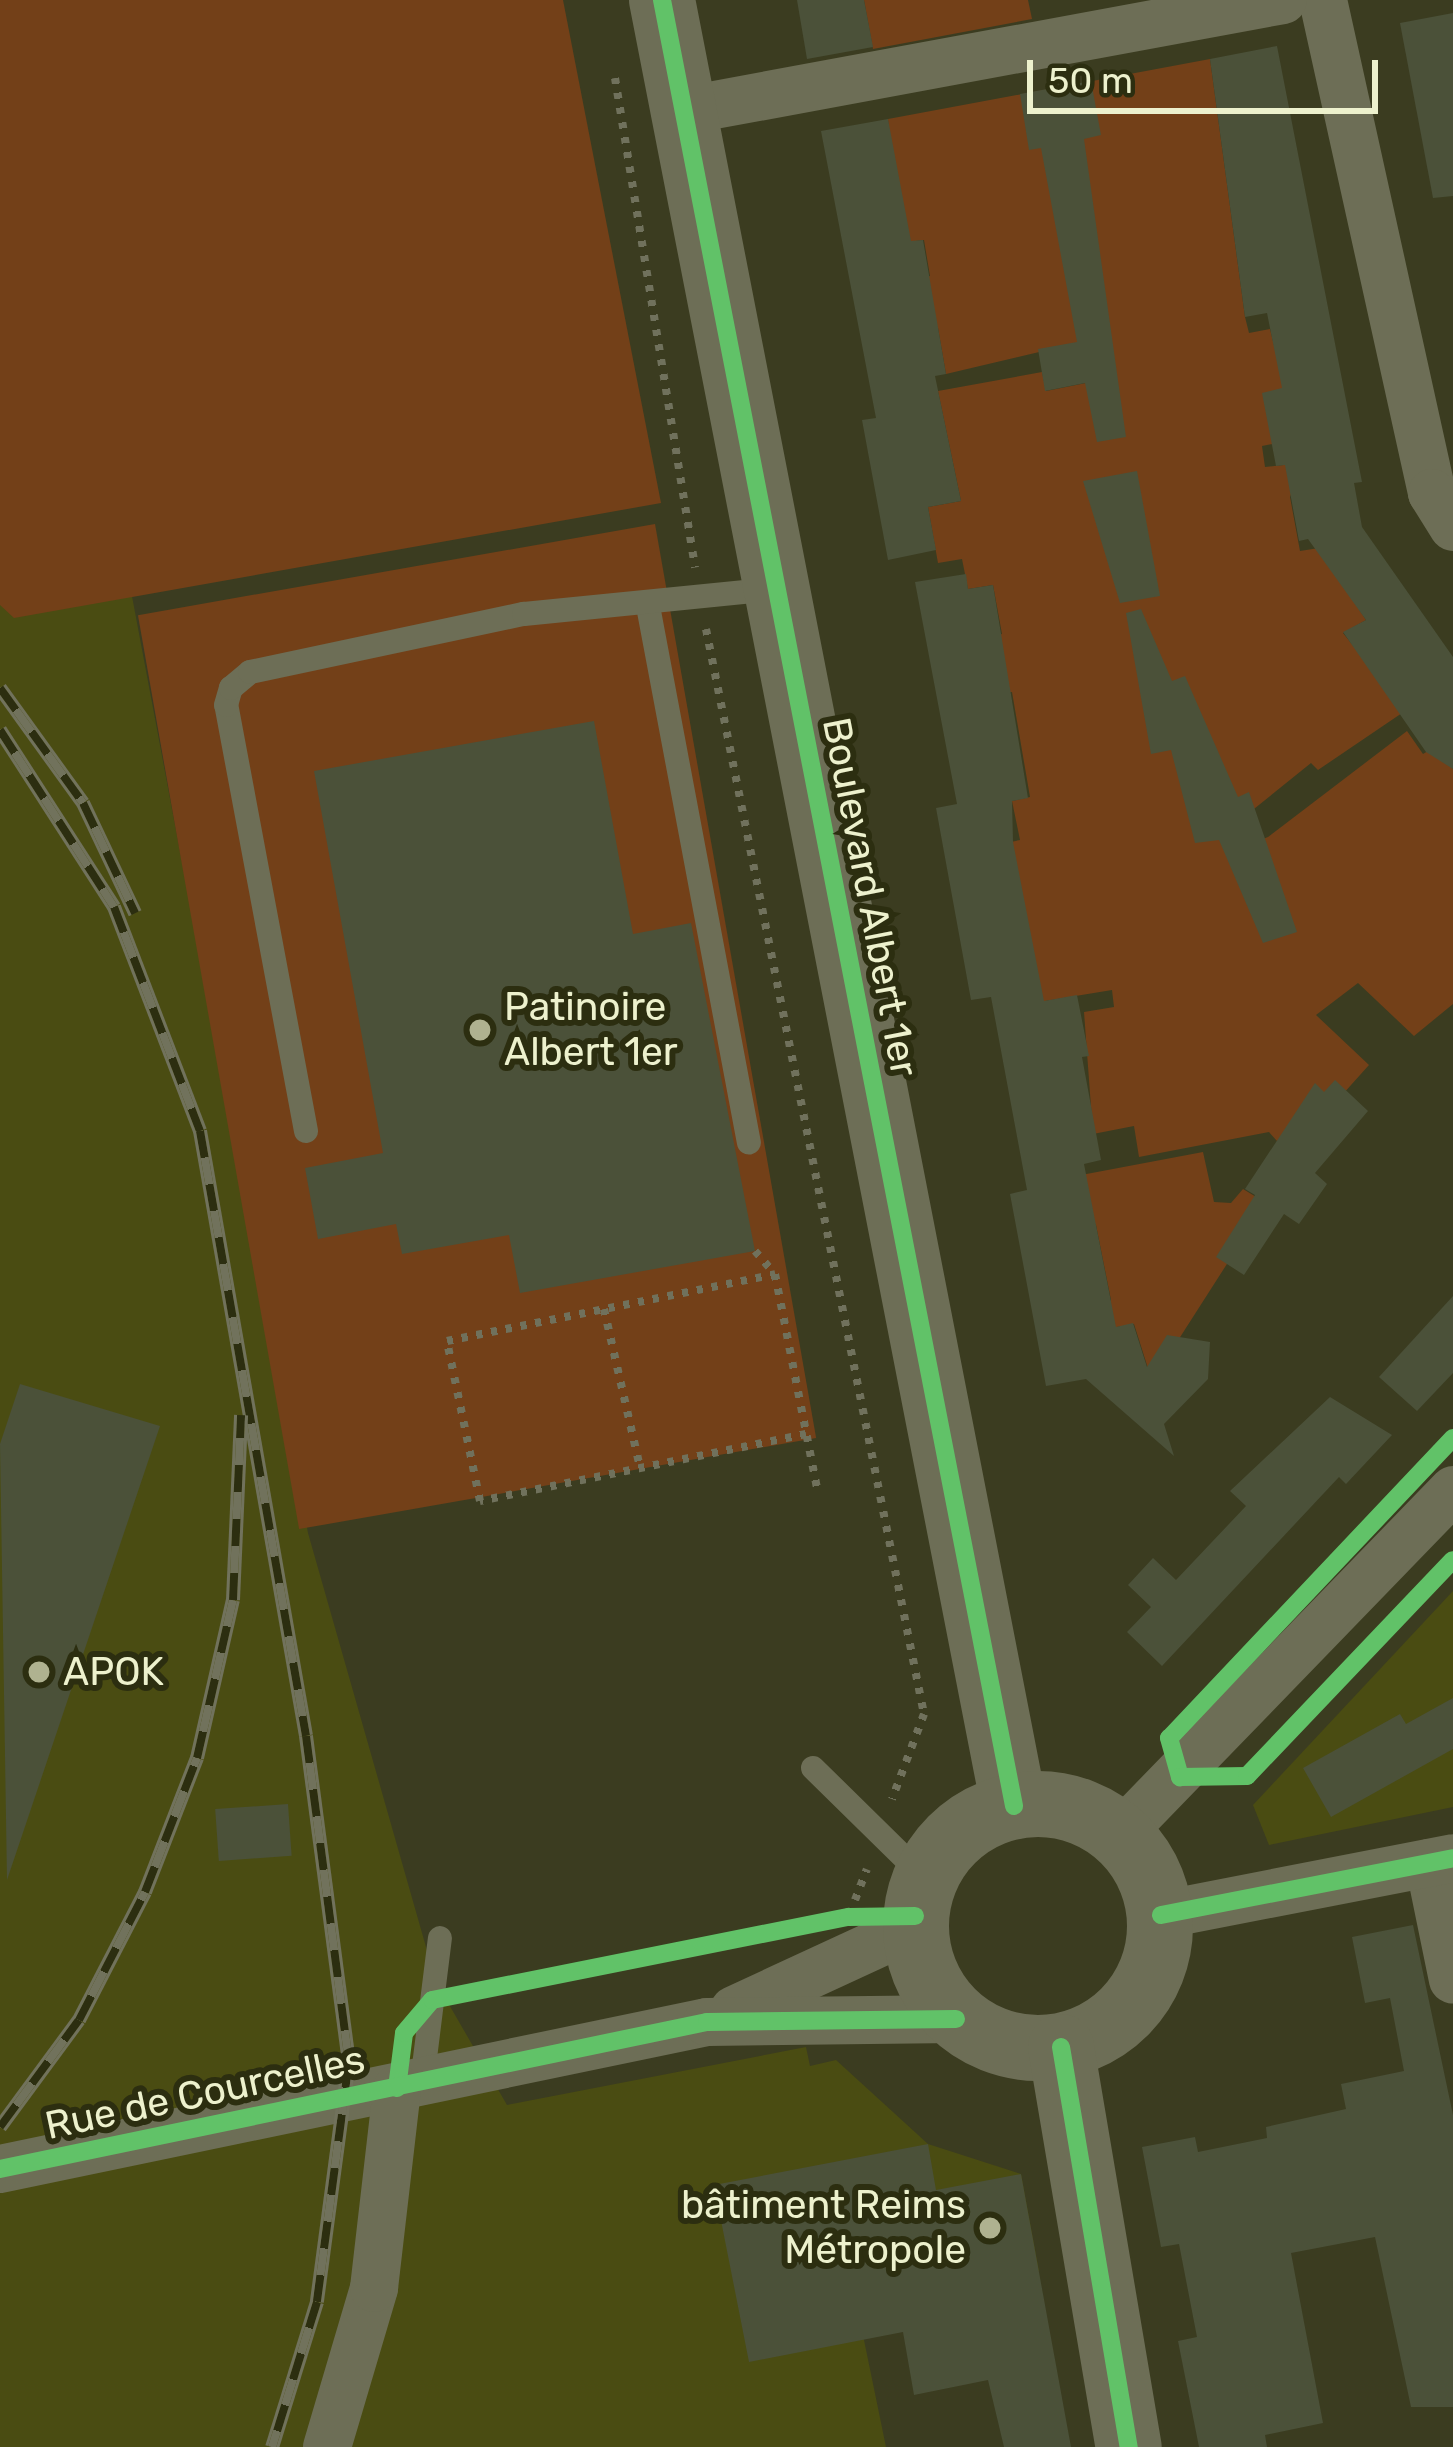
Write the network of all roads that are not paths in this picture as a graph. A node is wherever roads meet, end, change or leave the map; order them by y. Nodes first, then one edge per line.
1 (662, 0) edge
2 (1282, 0) edge
3 (1323, 0) edge
4 (682, 111) junction
5 (1453, 527) edge
6 (776, 589) junction
7 (647, 606) junction
8 (305, 1131) dead end
9 (749, 1142) dead end
10 (1453, 1490) edge
11 (813, 1768) dead end
12 (1014, 1805) junction
13 (1120, 1834) junction
14 (1441, 1860) edge
15 (909, 1889) junction
16 (1161, 1915) junction
17 (440, 1938) dead end
18 (1453, 1980) edge
19 (956, 2019) junction
20 (707, 2022) junction
21 (1061, 2047) junction
22 (410, 2085) junction
23 (0, 2169) edge
24 (327, 2447) edge
25 (1129, 2447) edge

1 - 4 main road, Boulevard Albert 1er
2 - 4 street
3 - 5 street
4 - 6 main road, Boulevard Albert 1er
6 - 7 lane
6 - 12 main road, Boulevard Albert 1er
7 - 8 lane
7 - 9 lane
10 - 13 street
11 - 15 lane
12 - 13 main road
12 - 15 main road
13 - 16 main road
14 - 16 street
14 - 18 street
15 - 19 main road
15 - 20 street, Rue de Courcelles
16 - 21 main road
17 - 22 lane, Rue de Courcelles
19 - 20 street, Rue de Courcelles
19 - 21 main road
20 - 22 street, Rue de Courcelles
21 - 25 main road
22 - 23 street, Rue de Courcelles
22 - 24 street

